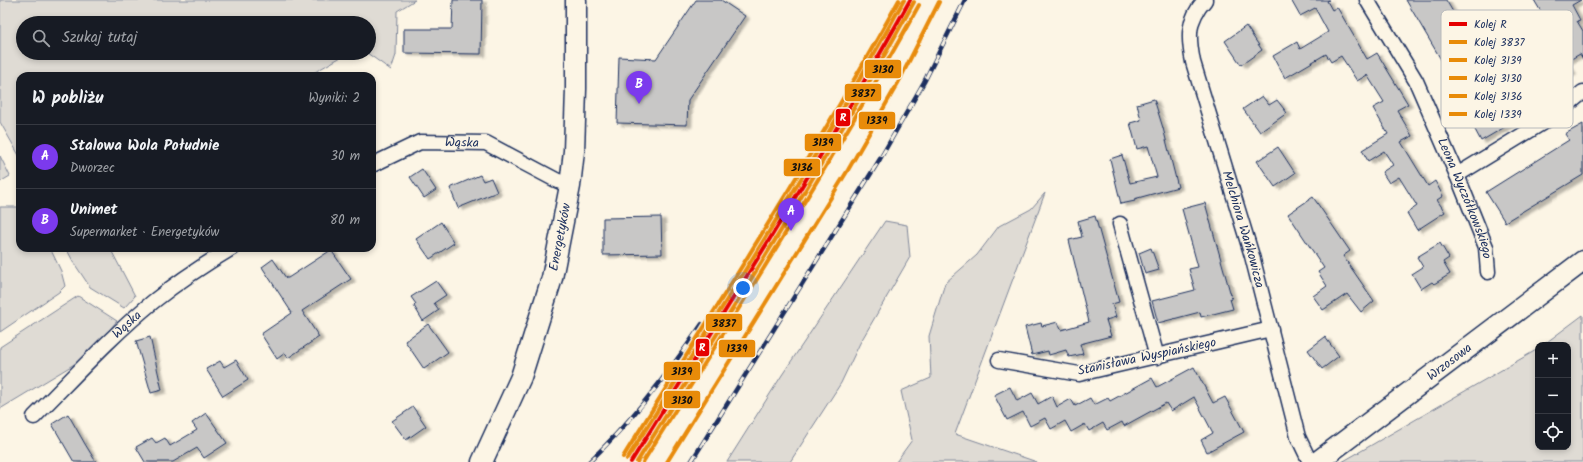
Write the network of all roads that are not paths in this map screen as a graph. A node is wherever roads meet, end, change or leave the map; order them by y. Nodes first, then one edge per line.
1 (576, 0) edge
2 (1205, 0) edge
3 (1367, 0) edge
4 (1583, 92) edge
5 (1573, 100) edge
6 (1533, 128) edge
7 (376, 163) edge
8 (1457, 174) junction
9 (570, 186) junction
10 (1120, 224) dead end
11 (226, 252) edge
12 (1583, 261) edge
13 (1488, 272) dead end
14 (1271, 329) junction
15 (1157, 357) junction
16 (998, 360) dead end
17 (34, 417) dead end
18 (482, 462) edge
19 (1310, 462) edge
20 (1317, 462) edge

1 - 9 main road, Energetyków
2 - 14 street, Melchiora Wańkowicza
3 - 8 street, Leona Wyczółkowskiego
4 - 5 street
6 - 8 street
7 - 9 street, Wąska
8 - 13 street, Leona Wyczółkowskiego
9 - 18 main road, Energetyków
10 - 15 street
11 - 17 street, Wąska
12 - 20 main road, Wrzosowa
14 - 15 street, Stanisława Wyspiańskiego
14 - 19 street, Melchiora Wańkowicza
15 - 16 street, Stanisława Wyspiańskiego

